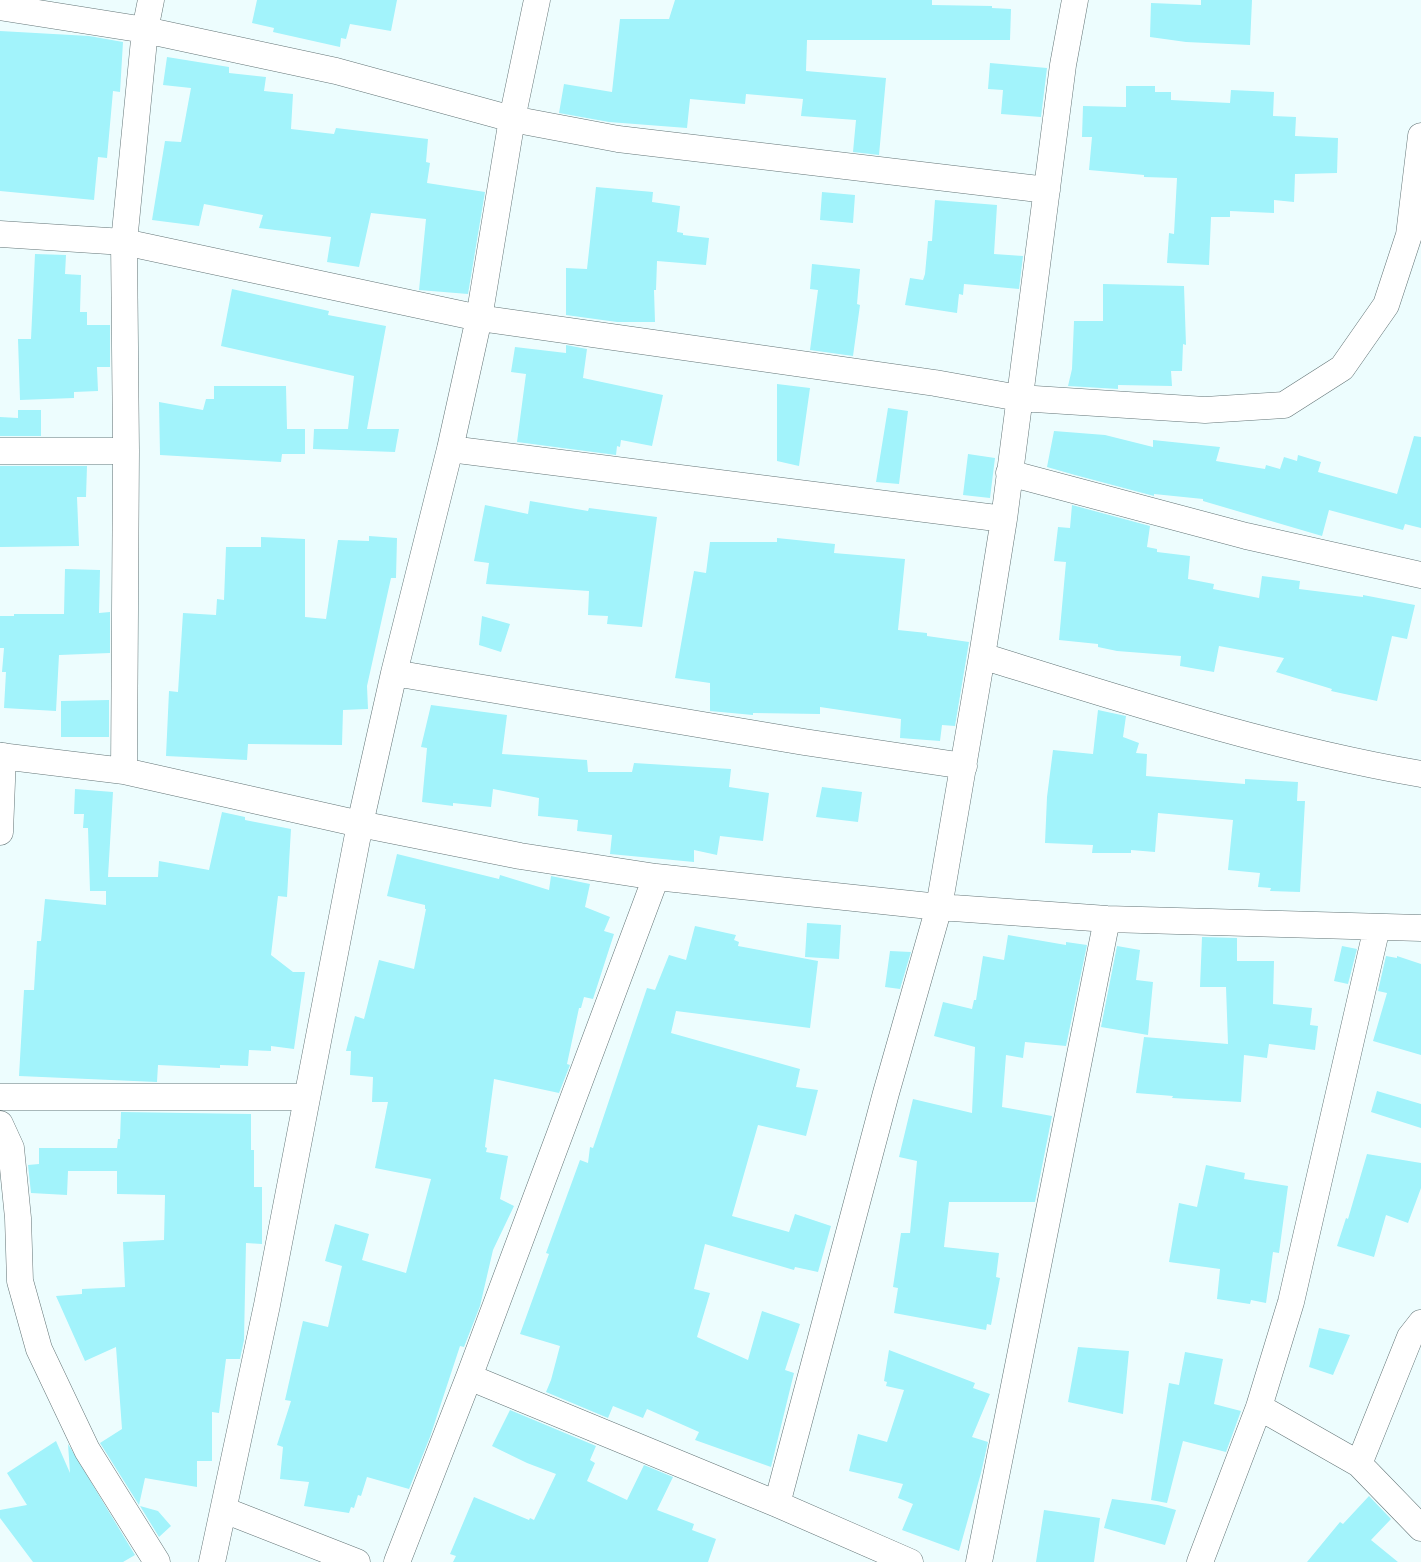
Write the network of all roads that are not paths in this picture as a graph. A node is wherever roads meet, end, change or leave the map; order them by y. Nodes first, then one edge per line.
1 (151, 0) edge
2 (537, 0) edge
3 (1075, 0) edge
4 (0, 7) edge
5 (145, 30) junction
6 (512, 118) junction
7 (1421, 136) edge
8 (1047, 190) junction
9 (0, 234) edge
10 (1415, 236) edge
11 (124, 242) junction
12 (479, 318) junction
13 (1019, 399) junction
14 (450, 449) junction
15 (0, 451) edge
16 (126, 452) junction
17 (1009, 473) junction
18 (1004, 519) junction
19 (1421, 575) edge
20 (982, 656) junction
21 (394, 673) junction
22 (2, 756) edge
23 (964, 766) junction
24 (124, 771) junction
25 (1421, 774) edge
26 (360, 824) junction
27 (0, 832) edge
28 (656, 877) junction
29 (939, 906) junction
30 (1107, 919) junction
31 (1377, 927) junction
32 (1421, 928) edge
33 (0, 1096) edge
34 (307, 1097) junction
35 (0, 1124) edge
36 (1421, 1323) edge
37 (469, 1377) junction
38 (1259, 1407) junction
39 (1359, 1464) junction
40 (777, 1504) junction
41 (224, 1510) junction
42 (1421, 1528) edge
43 (896, 1560) edge
44 (158, 1562) edge
45 (212, 1562) edge
46 (357, 1562) edge
47 (397, 1562) edge
48 (979, 1562) edge
49 (1200, 1562) edge

1 - 5 street
2 - 6 street
3 - 8 street
4 - 5 street
5 - 6 street
5 - 11 street
6 - 8 street
6 - 12 street
7 - 10 street
8 - 13 street
9 - 11 street
10 - 13 street
11 - 12 street
11 - 16 street
12 - 13 street
12 - 14 street
13 - 17 street
14 - 18 street
14 - 21 street
15 - 16 street
16 - 24 street
17 - 18 street
17 - 19 street
18 - 20 street
20 - 23 street
20 - 25 street
21 - 23 street
21 - 26 street
22 - 24 street
22 - 27 street
23 - 29 street
24 - 26 street
26 - 28 street
26 - 34 street
28 - 29 street
28 - 37 street
29 - 30 street
29 - 40 street
30 - 31 street
30 - 48 street
31 - 32 street
31 - 38 street
33 - 34 street
34 - 41 street
35 - 44 street
36 - 39 street
37 - 40 street
37 - 47 street
38 - 39 street
38 - 49 street
39 - 42 street
40 - 43 street
41 - 45 street
41 - 46 street

